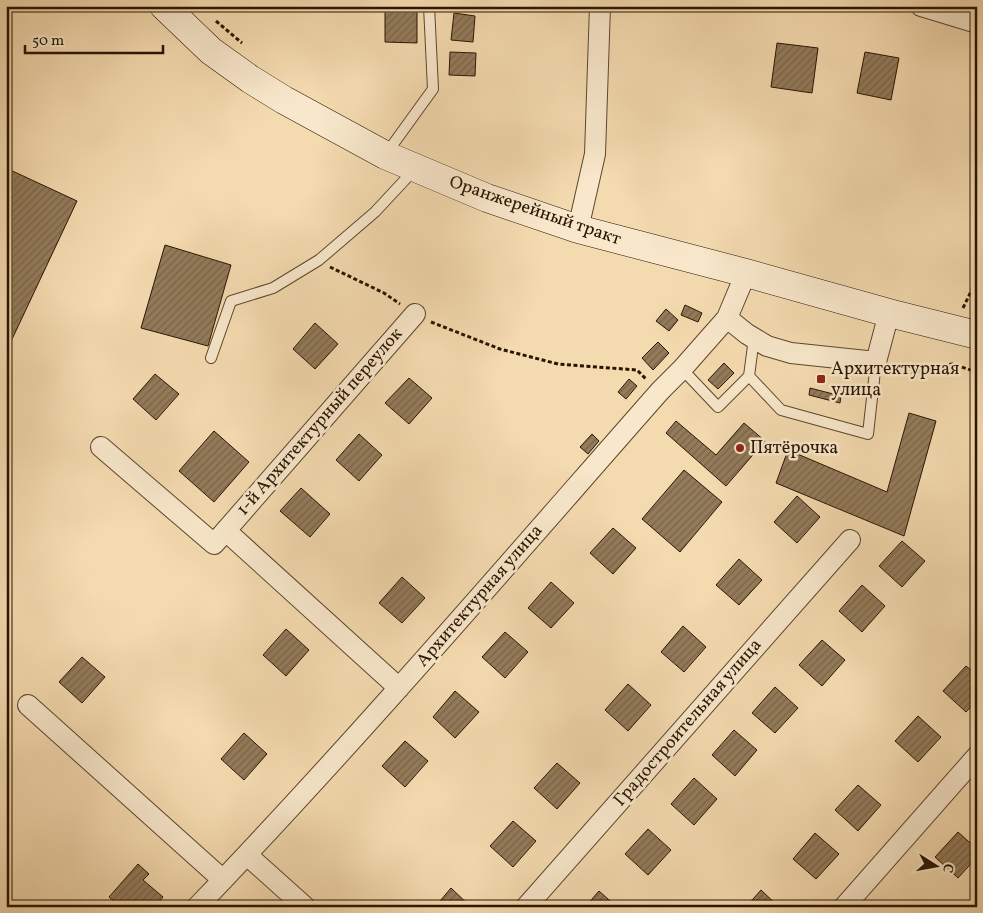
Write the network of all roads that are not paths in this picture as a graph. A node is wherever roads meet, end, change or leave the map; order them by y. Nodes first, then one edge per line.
1 (429, 6) edge
2 (600, 6) edge
3 (922, 6) edge
4 (167, 8) edge
5 (977, 23) edge
6 (385, 155) junction
7 (415, 168) junction
8 (578, 229) junction
9 (746, 273) junction
10 (889, 313) junction
11 (415, 314) road end
12 (727, 318) junction
13 (965, 332) edge
14 (754, 338) junction
15 (211, 358) dead end
16 (876, 362) junction
17 (682, 368) junction
18 (750, 376) junction
19 (101, 447) dead end
20 (226, 531) junction
21 (850, 540) dead end
22 (399, 688) junction
23 (28, 705) dead end
24 (977, 756) edge
25 (247, 855) junction
26 (223, 880) junction
27 (197, 907) edge
28 (305, 907) edge
29 (526, 907) edge
30 (844, 907) edge

1 - 6 lane
2 - 8 street
3 - 5 street
4 - 6 street, Оранжерейный тракт
6 - 7 street, Оранжерейный тракт
7 - 8 street, Оранжерейный тракт
7 - 15 lane
8 - 9 street, Оранжерейный тракт
9 - 10 street, Оранжерейный тракт
9 - 12 street, Архитектурная улица
10 - 13 street, Оранжерейный тракт
10 - 16 street
11 - 20 street, 1-й Архитектурный переулок
12 - 14 street
12 - 17 street, Архитектурная улица
14 - 16 street
14 - 18 lane
16 - 18 lane
17 - 18 lane
17 - 22 street, Архитектурная улица
19 - 20 street, 1-й Архитектурный переулок
20 - 22 street, 1-й Архитектурный переулок
21 - 29 street, Градостроительная улица
22 - 25 street, Архитектурная улица
23 - 26 street
24 - 30 street
25 - 26 street, Архитектурная улица
25 - 28 street
26 - 27 street, Архитектурная улица

